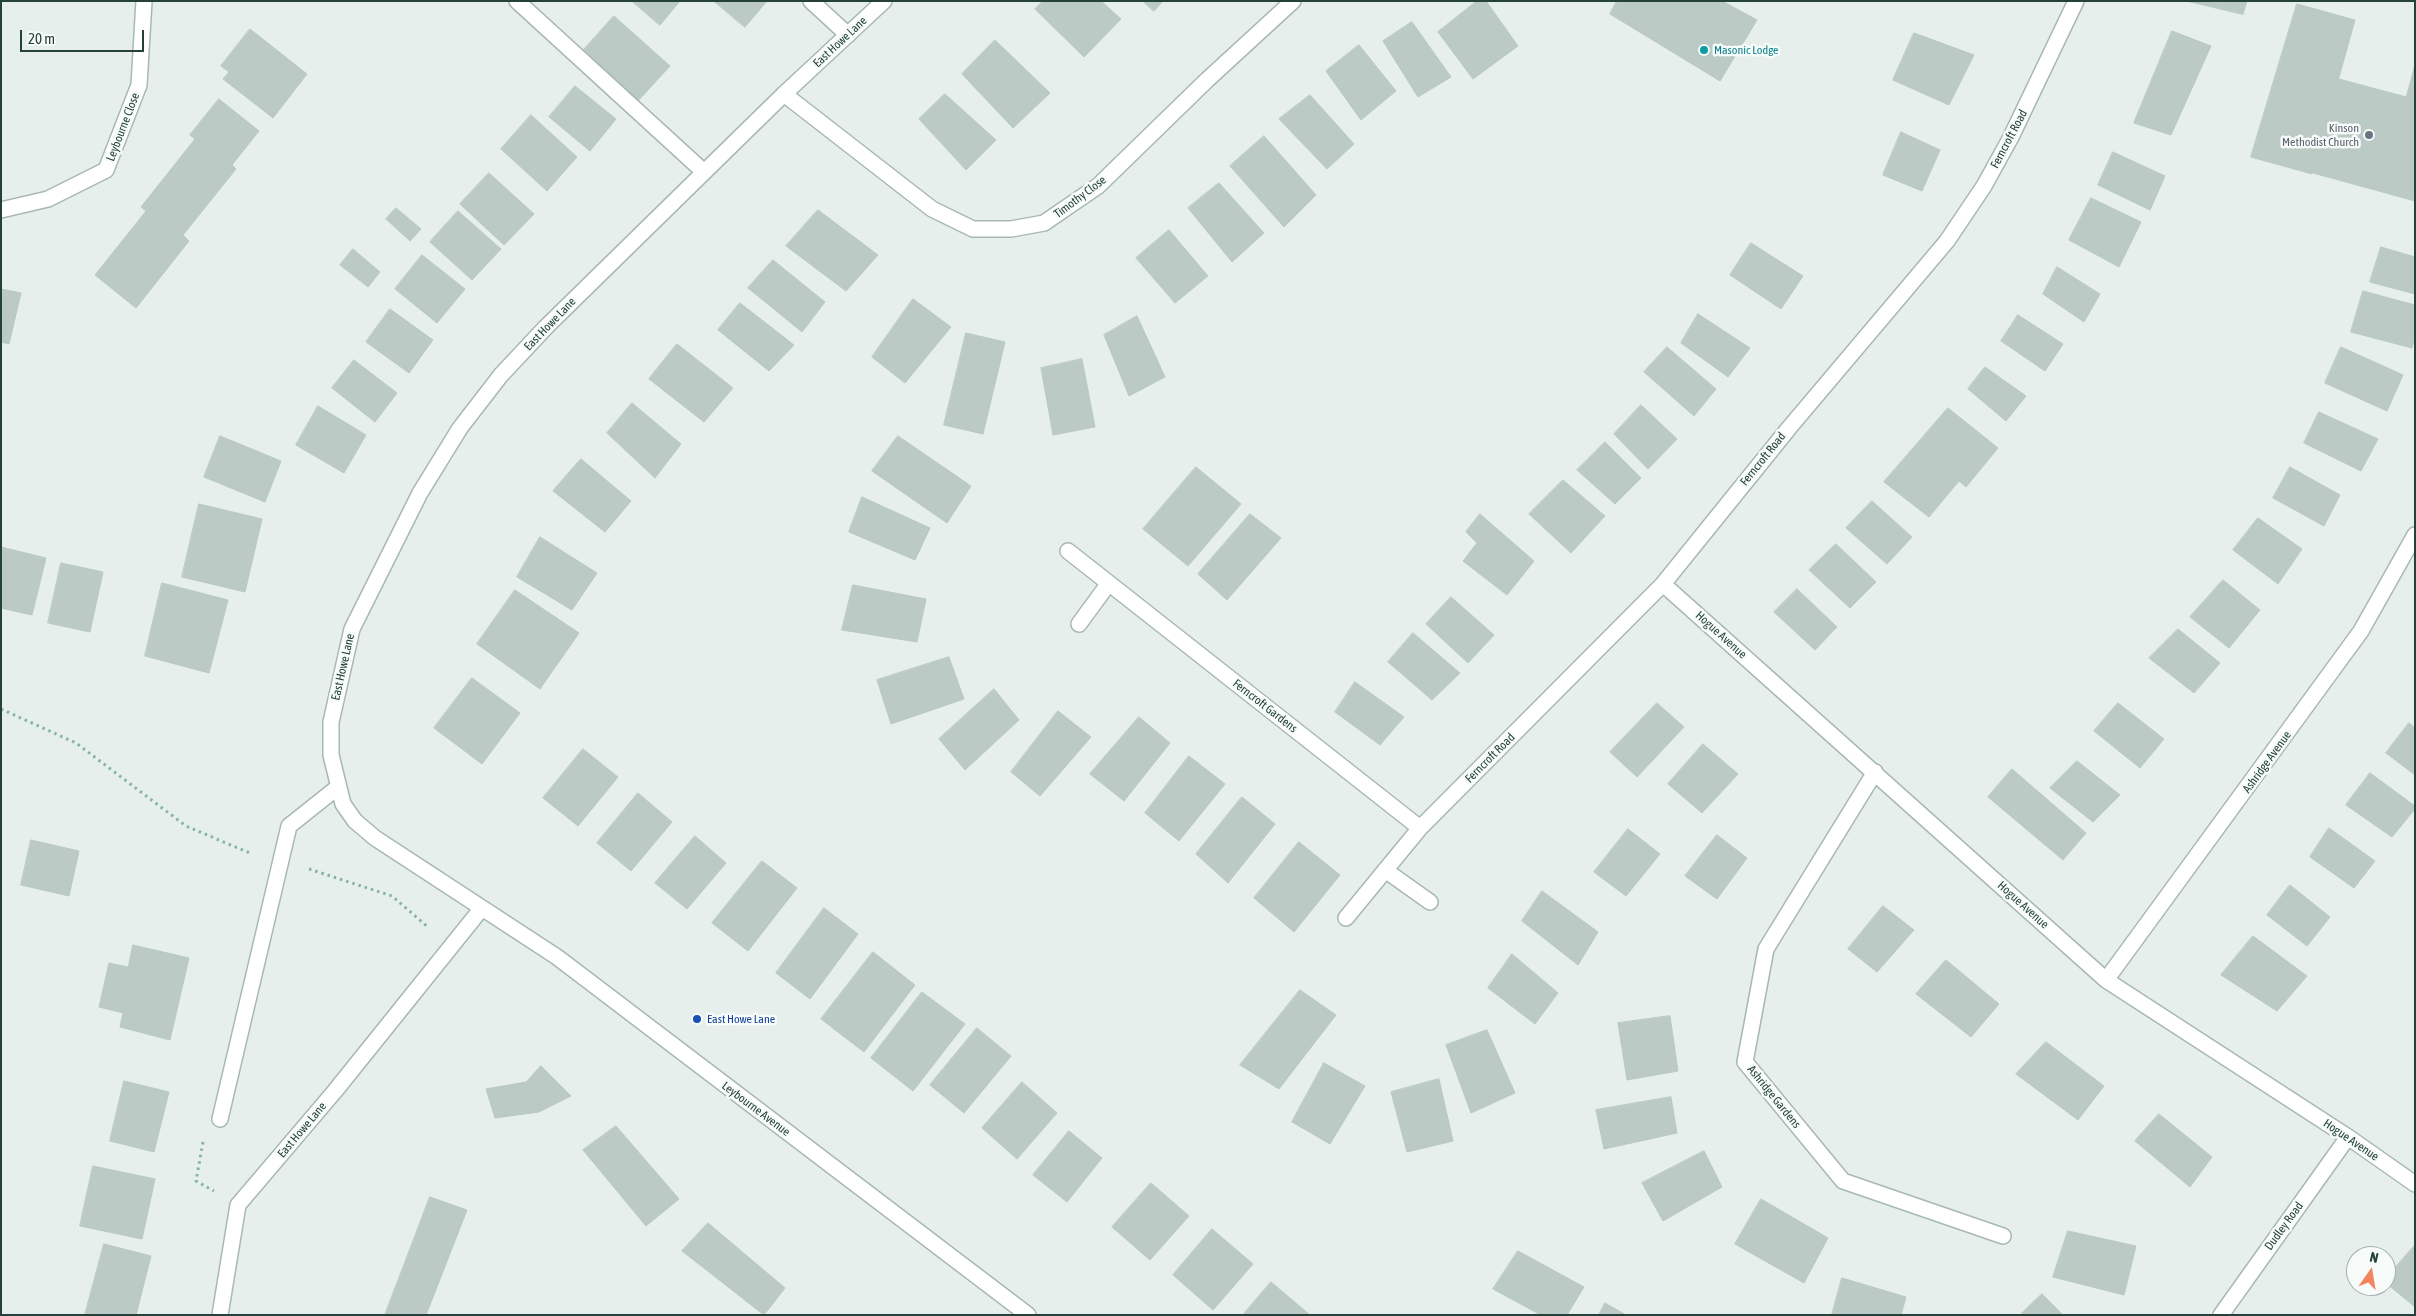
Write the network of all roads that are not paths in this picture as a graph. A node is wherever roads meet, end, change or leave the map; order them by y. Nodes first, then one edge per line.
1 (144, 1) edge
2 (517, 1) edge
3 (812, 1) edge
4 (884, 1) edge
5 (1293, 1) edge
6 (2076, 1) edge
7 (848, 35) junction
8 (784, 94) junction
9 (704, 172) junction
10 (1, 210) edge
11 (2415, 535) edge
12 (1068, 551) dead end
13 (1110, 583) junction
14 (1664, 584) junction
15 (1078, 624) dead end
16 (1876, 772) junction
17 (338, 787) junction
18 (1420, 828) junction
19 (1385, 870) junction
20 (1430, 902) dead end
21 (482, 908) junction
22 (1346, 918) dead end
23 (2106, 980) junction
24 (220, 1119) dead end
25 (2348, 1137) junction
26 (2415, 1184) edge
27 (2002, 1236) dead end
28 (220, 1315) edge
29 (1028, 1315) edge
30 (2221, 1315) edge

1 - 10 street, Leybourne Close
2 - 9 street
3 - 7 street
4 - 7 street, East Howe Lane
5 - 8 street, Timothy Close
6 - 14 street, Ferncroft Road
7 - 8 street, East Howe Lane
8 - 9 street, East Howe Lane
9 - 17 street, East Howe Lane
11 - 23 street, Ashridge Avenue
12 - 13 street, Ferncroft Gardens
13 - 15 street
13 - 18 street, Ferncroft Gardens
14 - 16 street, Hogue Avenue
14 - 18 street, Ferncroft Road
16 - 23 street, Hogue Avenue
16 - 27 street, Ashridge Gardens
17 - 21 street, East Howe Lane
17 - 24 street
18 - 19 street, Ferncroft Road
19 - 20 street
19 - 22 street, Ferncroft Road
21 - 28 street, East Howe Lane
21 - 29 street, Leybourne Avenue
23 - 25 street, Hogue Avenue
25 - 26 street, Hogue Avenue
25 - 30 street, Dudley Road

